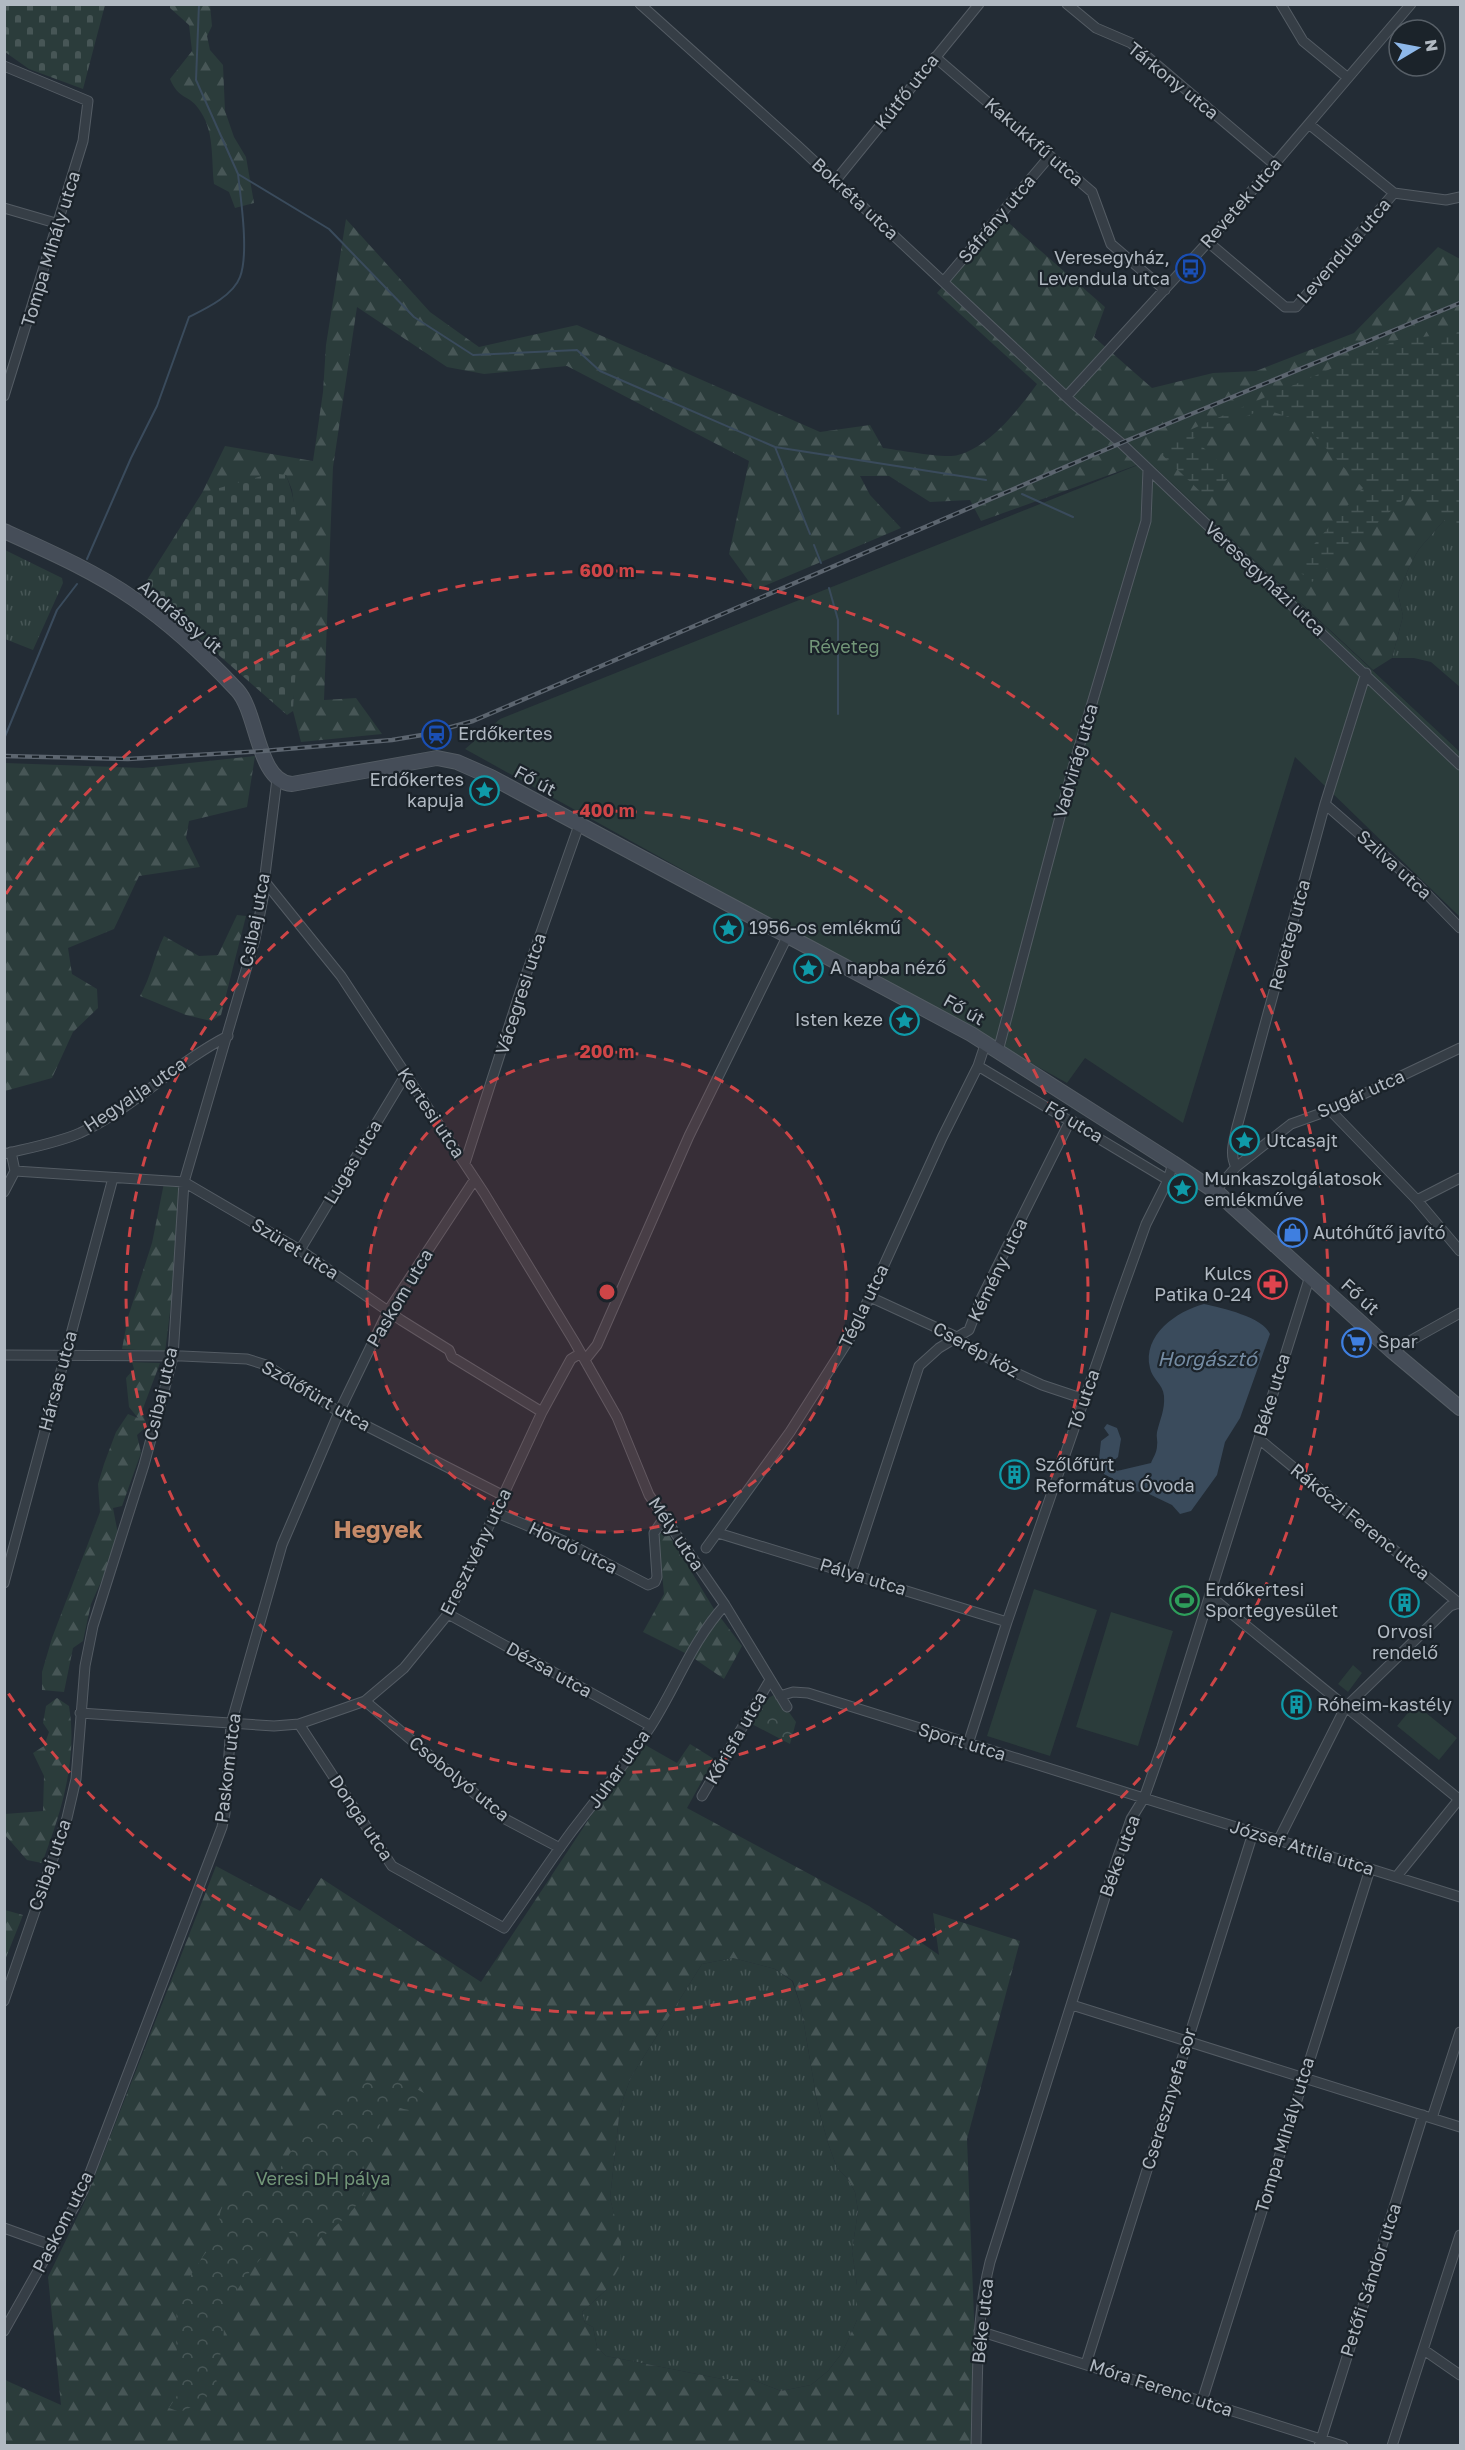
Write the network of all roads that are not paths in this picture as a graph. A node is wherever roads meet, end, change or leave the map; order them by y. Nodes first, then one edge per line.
1 (640, 4) edge
2 (978, 4) edge
3 (1067, 4) edge
4 (1281, 4) edge
5 (1411, 4) edge
6 (934, 57) junction
7 (4, 66) edge
8 (1348, 78) junction
9 (1310, 124) junction
10 (1050, 156) junction
11 (1275, 165) junction
12 (836, 180) junction
13 (1394, 193) junction
14 (1461, 197) edge
15 (4, 208) edge
16 (59, 224) junction
17 (1208, 242) junction
18 (944, 281) junction
19 (1165, 290) junction
20 (4, 396) edge
21 (1066, 396) junction
22 (1148, 470) junction
23 (4, 531) edge
24 (1366, 673) junction
25 (1461, 765) edge
26 (277, 779) junction
27 (1326, 804) junction
28 (579, 825) junction
29 (266, 883) junction
30 (1461, 928) edge
31 (788, 935) junction
32 (228, 1036) junction
33 (986, 1042) junction
34 (1461, 1048) edge
35 (998, 1052) junction
36 (978, 1066) junction
37 (406, 1074) junction
38 (1330, 1110) junction
39 (1073, 1121) junction
40 (8, 1153) edge
41 (465, 1163) junction
42 (1173, 1163) junction
43 (1236, 1167) junction
44 (15, 1171) junction
45 (113, 1178) junction
46 (1461, 1178) edge
47 (475, 1179) junction
48 (1168, 1180) junction
49 (184, 1182) junction
50 (1215, 1191) junction
51 (4, 1192) edge
52 (1417, 1200) junction
53 (300, 1250) junction
54 (1461, 1251) edge
55 (1310, 1276) junction
56 (870, 1297) junction
57 (388, 1311) junction
58 (1461, 1313) edge
59 (959, 1338) junction
60 (1392, 1351) junction
61 (66, 1353) junction
62 (4, 1355) edge
63 (173, 1357) junction
64 (583, 1357) junction
65 (1084, 1399) junction
66 (1461, 1408) edge
67 (339, 1412) junction
68 (542, 1412) junction
69 (1259, 1439) junction
70 (504, 1496) junction
71 (497, 1513) junction
72 (664, 1518) junction
73 (718, 1533) junction
74 (706, 1548) dead end
75 (851, 1573) junction
76 (4, 1583) edge
77 (1210, 1596) junction
78 (1460, 1603) edge
79 (724, 1605) junction
80 (448, 1614) junction
81 (1007, 1622) junction
82 (770, 1680) junction
83 (780, 1696) junction
84 (365, 1701) junction
85 (787, 1707) dead end
86 (1345, 1708) junction
87 (80, 1713) junction
88 (231, 1724) junction
89 (299, 1724) junction
90 (651, 1726) junction
91 (968, 1744) junction
92 (702, 1796) dead end
93 (1144, 1798) junction
94 (1460, 1799) edge
95 (1253, 1833) junction
96 (1278, 1841) junction
97 (560, 1848) junction
98 (1370, 1869) junction
99 (1397, 1876) junction
100 (1461, 1897) edge
101 (504, 1928) joint
102 (4, 2001) edge
103 (1072, 2005) junction
104 (1461, 2032) edge
105 (1186, 2042) junction
106 (1303, 2077) junction
107 (1428, 2116) junction
108 (1461, 2127) edge
109 (4, 2228) edge
110 (1461, 2235) edge
111 (54, 2246) junction
112 (4, 2331) edge
113 (979, 2331) junction
114 (1424, 2350) junction
115 (1086, 2364) junction
116 (1461, 2375) edge
117 (1202, 2401) junction
118 (1320, 2442) edge
119 (976, 2445) edge
120 (1343, 2445) edge
121 (1392, 2445) edge

1 - 12 street, Bokréta utca
2 - 6 street, Kútfő utca
3 - 11 street, Tárkony utca
4 - 8 street
5 - 8 street, Revetek utca
6 - 10 street, Kakukkfű utca
6 - 12 street, Kútfő utca
7 - 16 street, Tompa Mihály utca
8 - 9 street, Revetek utca
9 - 11 street, Revetek utca
9 - 13 street, Levendula utca
10 - 18 street, Sáfrány utca
10 - 19 street, Kakukkfű utca
11 - 17 street, Revetek utca
12 - 18 street, Bokréta utca
13 - 14 street, Levendula utca
13 - 17 street, Levendula utca
15 - 16 street
16 - 20 street, Tompa Mihály utca
17 - 19 street, Revetek utca
18 - 21 street, Bokréta utca
19 - 21 street, Revetek utca
21 - 22 street, Veresegyházi utca
22 - 24 street, Veresegyházi utca
22 - 35 street, Vadvirág utca
23 - 26 main road, Andrássy út
24 - 25 street, Veresegyházi utca
24 - 27 street, Reveteg utca
26 - 28 main road, Fő út
26 - 29 street, Csibaj utca
27 - 30 street, Szilva utca
27 - 43 street, Reveteg utca
28 - 31 main road, Fő út
28 - 41 street, Vácegresi utca
29 - 32 street, Csibaj utca
29 - 37 street, Kertesi utca
31 - 33 main road, Fő út
31 - 64 street
32 - 40 street, Hegyalja utca
32 - 49 street, Csibaj utca
33 - 35 main road, Fő út
33 - 36 street, Tégla utca
34 - 38 street, Sugár utca
35 - 42 main road, Fő út
36 - 39 street, Fő utca
36 - 56 street, Tégla utca
37 - 41 street, Kertesi utca
37 - 53 street, Lugas utca
38 - 43 street, Sugár utca
38 - 52 street
39 - 48 street, Fő utca
39 - 59 street, Kémény utca
40 - 44 street
41 - 47 street, Kertesi utca
42 - 48 street, Tó utca
42 - 50 main road, Fő út
43 - 50 street
44 - 45 street, Szüret utca
44 - 51 street
45 - 49 street, Szüret utca
45 - 61 street, Hársas utca
46 - 52 street
47 - 57 street, Paskom utca
47 - 64 street, Kertesi utca
48 - 65 street, Tó utca
49 - 53 street, Szüret utca
49 - 63 street, Csibaj utca
50 - 55 main road, Fő út
52 - 54 street
53 - 57 street, Szüret utca
55 - 60 main road, Fő út
55 - 69 street, Béke utca
56 - 59 street, Cserép köz
56 - 73 street, Tégla utca
57 - 67 street, Paskom utca
57 - 68 street, Szüret utca
58 - 60 street
59 - 65 street, Cserép köz
59 - 75 street, Kémény utca
60 - 66 main road, Fő út
61 - 62 street, Szőlőfürt utca
61 - 63 street, Szőlőfürt utca
61 - 76 street, Hársas utca
63 - 67 street, Szőlőfürt utca
63 - 87 street, Csibaj utca
64 - 68 street, Eresztvény utca
64 - 72 street, Mély utca
65 - 81 street, Tó utca
67 - 70 street, Szőlőfürt utca
67 - 88 street, Paskom utca
68 - 70 street, Eresztvény utca
69 - 77 street, Béke utca
69 - 78 street, Rákóczi Ferenc utca
70 - 71 street, Eresztvény utca
71 - 72 street, Hordó utca
71 - 80 street, Eresztvény utca
72 - 79 street, Mély utca
73 - 74 street, Tégla utca
73 - 75 street, Pálya utca
75 - 81 street, Pálya utca
77 - 86 street
77 - 93 street, Béke utca
78 - 86 street
79 - 82 street, Mély utca
79 - 90 street, Juhar utca
80 - 84 street, Eresztvény utca
80 - 90 street, Dézsa utca
81 - 91 street, Tó utca
82 - 83 street, Mély utca
82 - 92 street, Kőrisfa utca
83 - 85 street, Mély utca
83 - 91 street, Sport utca
84 - 89 street, Eresztvény utca
84 - 97 street, Csobolyó utca
86 - 94 street
86 - 96 street
87 - 88 street, Eresztvény utca
87 - 102 street, Csibaj utca
88 - 89 street, Eresztvény utca
88 - 111 street, Paskom utca
89 - 101 street, Donga utca
90 - 97 street, Juhar utca
91 - 93 street, Sport utca
93 - 95 street, József Attila utca
93 - 103 street, Béke utca
94 - 99 street
95 - 96 street, József Attila utca
95 - 105 street, Cseresznyefa sor
96 - 98 street, József Attila utca
97 - 101 street, Juhar utca
98 - 99 street, József Attila utca
98 - 106 street, Tompa Mihály utca
99 - 100 street, József Attila utca
103 - 105 street
103 - 113 street, Béke utca
104 - 107 street, Petőfi Sándor utca
105 - 106 street
105 - 115 street, Cseresznyefa sor
106 - 107 street
106 - 117 street, Tompa Mihály utca
107 - 108 street
107 - 118 street, Petőfi Sándor utca
109 - 111 street
110 - 114 street
111 - 112 street, Paskom utca
113 - 115 street, Móra Ferenc utca
113 - 119 street, Béke utca
114 - 116 street
114 - 121 street
115 - 117 street, Móra Ferenc utca
117 - 118 street, Móra Ferenc utca
118 - 120 street, Móra Ferenc utca

